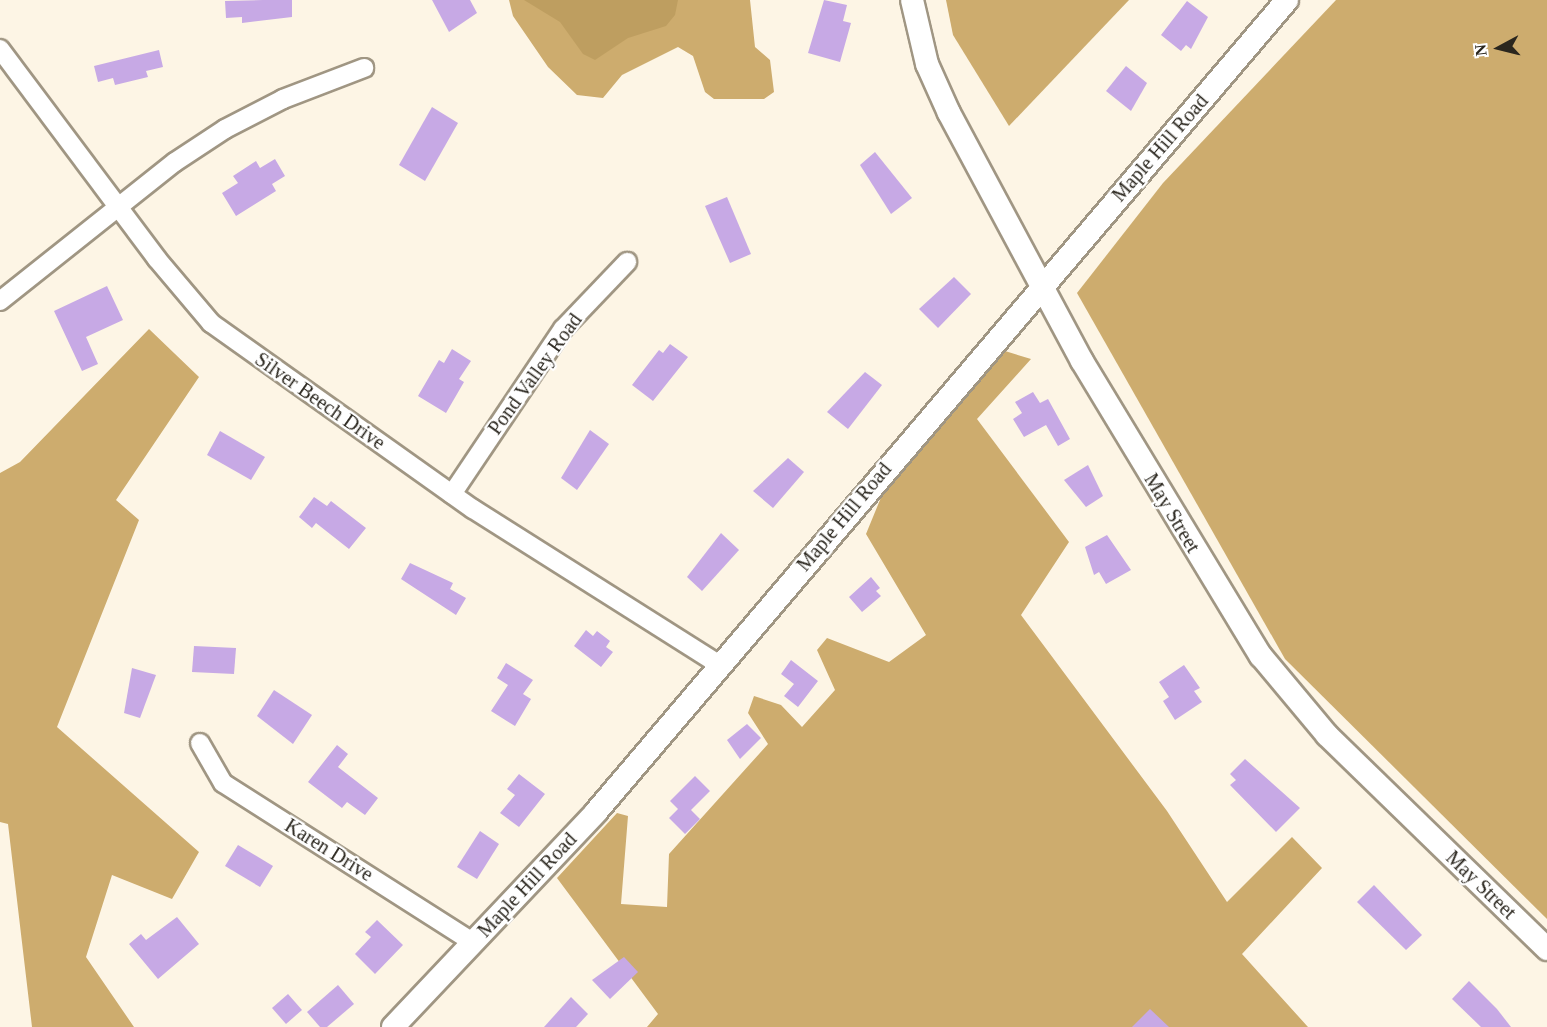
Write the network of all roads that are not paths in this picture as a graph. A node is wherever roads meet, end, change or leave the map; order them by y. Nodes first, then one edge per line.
1 (912, 0) edge
2 (1287, 0) edge
3 (0, 49) edge
4 (364, 68) dead end
5 (118, 206) junction
6 (627, 262) dead end
7 (1043, 283) junction
8 (0, 301) edge
9 (452, 494) junction
10 (720, 665) junction
11 (200, 743) dead end
12 (473, 942) junction
13 (1547, 949) edge
14 (393, 1027) edge

1 - 7 street, May Street
2 - 7 street, Maple Hill Road
3 - 5 street, Silver Beech Drive
4 - 5 street
5 - 8 street
5 - 9 street, Silver Beech Drive
6 - 9 street, Pond Valley Road
7 - 10 street, Maple Hill Road
7 - 13 street, May Street
9 - 10 street, Silver Beech Drive
10 - 12 street, Maple Hill Road
11 - 12 street, Karen Drive
12 - 14 street, Maple Hill Road

